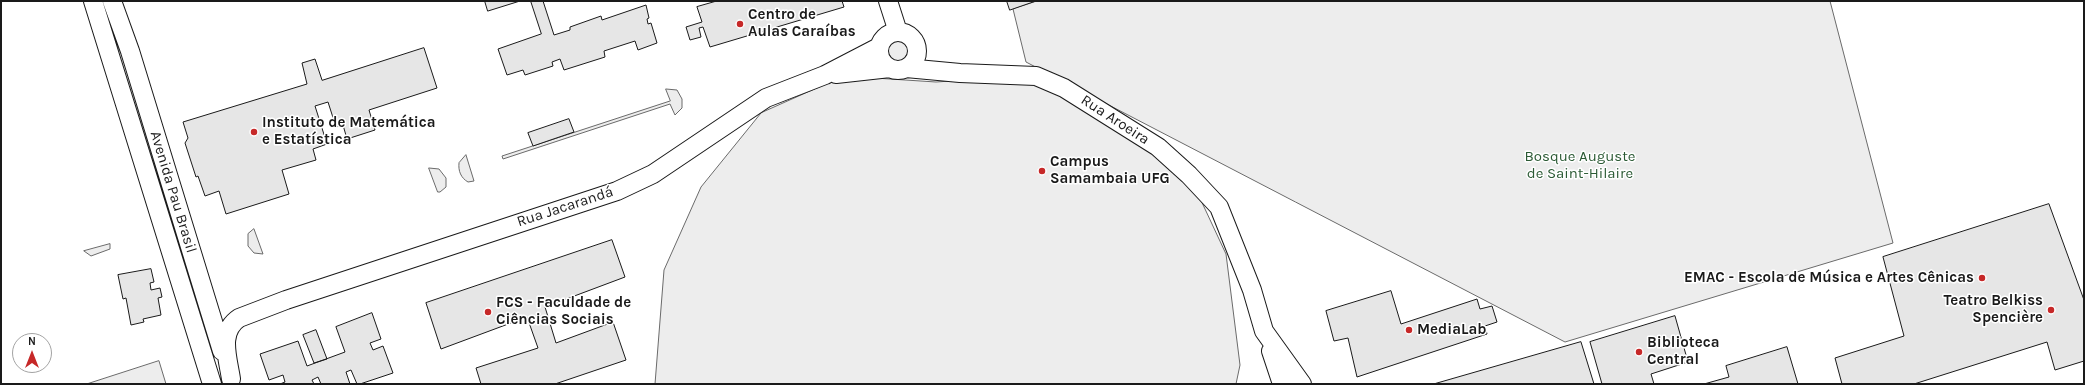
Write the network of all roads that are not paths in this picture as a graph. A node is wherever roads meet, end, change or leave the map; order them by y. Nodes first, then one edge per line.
1 (93, 1) edge
2 (112, 1) edge
3 (888, 1) edge
4 (898, 32) junction
5 (879, 47) junction
6 (917, 53) junction
7 (898, 68) junction
8 (960, 73) junction
9 (825, 75) junction
10 (206, 297) junction
11 (286, 300) junction
12 (1264, 331) junction
13 (232, 382) edge
14 (212, 384) edge
15 (1282, 384) edge
16 (1302, 384) edge

1 - 14 street, Avenida Pau Brasil
2 - 10 street, Avenida Pau Brasil
3 - 4 street
4 - 5 street
4 - 6 street
5 - 7 street
5 - 9 street
6 - 7 street
6 - 8 street, Rua Aroeira
7 - 8 street, Rua Aroeira
7 - 9 street, Rua Aroeira
8 - 12 street, Rua Aroeira
9 - 11 street, Rua Jacarandá
10 - 11 street
10 - 13 street, Avenida Pau Brasil
11 - 13 street
12 - 15 street
12 - 16 street, Rua Aroeira

